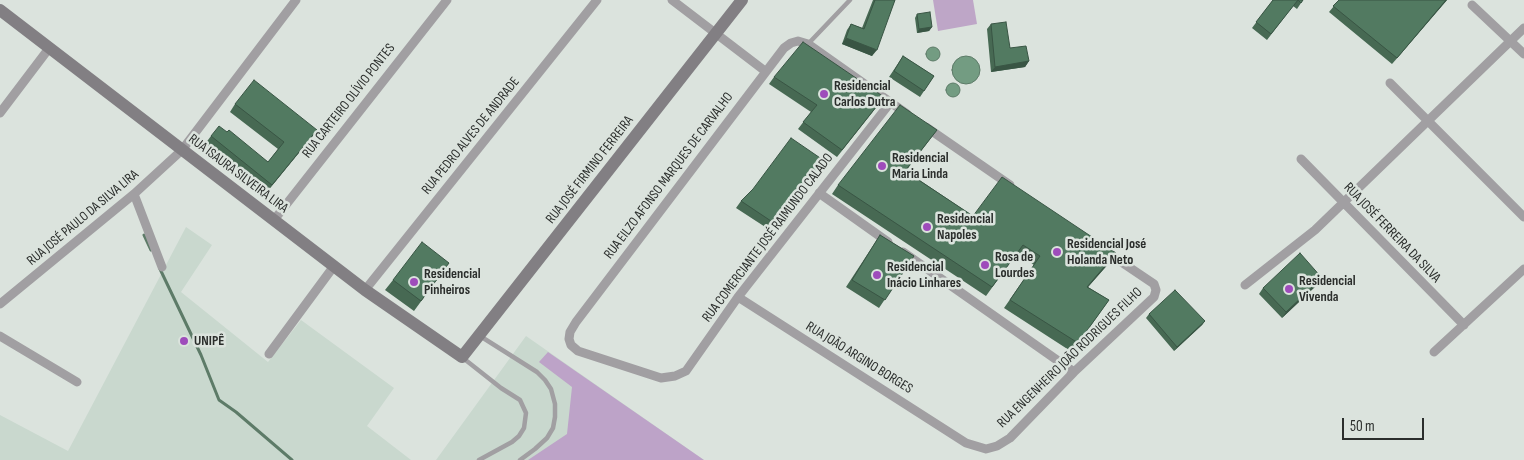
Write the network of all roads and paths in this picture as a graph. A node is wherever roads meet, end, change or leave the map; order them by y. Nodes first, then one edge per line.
1 (296, 0) edge
2 (446, 0) edge
3 (597, 0) edge
4 (672, 0) edge
5 (742, 0) edge
6 (850, 0) edge
7 (1472, 5) dead end
8 (0, 10) edge
9 (1524, 28) edge
10 (716, 34) junction
11 (1510, 41) junction
12 (808, 44) junction
13 (50, 48) junction
14 (1524, 54) edge
15 (766, 71) junction
16 (1390, 82) dead end
17 (890, 102) junction
18 (0, 113) edge
19 (1428, 120) junction
20 (182, 150) junction
21 (1301, 159) dead end
22 (819, 193) junction
23 (1022, 193) edge
24 (134, 194) junction
25 (1343, 202) junction
26 (1524, 217) edge
27 (274, 220) junction
28 (1096, 244) edge
29 (334, 266) junction
30 (162, 268) dead end
31 (1524, 269) edge
32 (1245, 285) dead end
33 (366, 290) junction
34 (738, 297) junction
35 (0, 304) edge
36 (1464, 325) junction
37 (0, 336) edge
38 (479, 336) junction
39 (1434, 352) dead end
40 (269, 354) dead end
41 (462, 357) junction
42 (1074, 372) junction
43 (661, 378) joint
44 (77, 382) dead end
45 (966, 442) joint
46 (479, 460) edge
47 (520, 460) edge

1 - 20 street, RUA JOSÉ PAULO DA SILVA LIRA
2 - 27 street, RUA CARTEIRO OLÍVIO PONTES
3 - 33 street, RUA PEDRO ALVES DE ANDRADE
4 - 10 street
5 - 10 main road, RUA JOSÉ FIRMINO FERREIRA
6 - 12 lane
7 - 11 street
8 - 13 main road, RUA ISAURA SILVEIRA LIRA
9 - 11 street
10 - 15 street
10 - 38 main road, RUA JOSÉ FIRMINO FERREIRA
11 - 14 street
11 - 19 street
12 - 15 street, RUA EILZO AFONSO MARQUES DE CARVALHO
12 - 17 street
13 - 18 street
13 - 20 main road, RUA ISAURA SILVEIRA LIRA
15 - 43 street, RUA EILZO AFONSO MARQUES DE CARVALHO
16 - 19 street
17 - 22 street, RUA COMERCIANTE JOSÉ RAIMUNDO CALADO
17 - 23 street
19 - 25 street
19 - 26 street
20 - 24 street, RUA JOSÉ PAULO DA SILVA LIRA
20 - 27 main road, RUA ISAURA SILVEIRA LIRA
21 - 25 street, RUA JOSÉ FERREIRA DA SILVA
22 - 34 street, RUA COMERCIANTE JOSÉ RAIMUNDO CALADO
22 - 42 street
24 - 30 street
24 - 35 street, RUA JOSÉ PAULO DA SILVA LIRA
25 - 32 street
25 - 36 street, RUA JOSÉ FERREIRA DA SILVA
27 - 29 main road, RUA ISAURA SILVEIRA LIRA
28 - 42 street, RUA ENGENHEIRO JOÃO RODRIGUES FILHO
29 - 33 main road, RUA ISAURA SILVEIRA LIRA
29 - 40 street
31 - 36 street
33 - 41 main road, RUA ISAURA SILVEIRA LIRA
34 - 43 street, RUA COMERCIANTE JOSÉ RAIMUNDO CALADO
34 - 45 street, RUA JOÃO ARGINO BORGES
36 - 39 street
37 - 44 street
38 - 41 main road, RUA JOSÉ FIRMINO FERREIRA
38 - 47 lane
41 - 46 lane
42 - 45 street, RUA ENGENHEIRO JOÃO RODRIGUES FILHO

